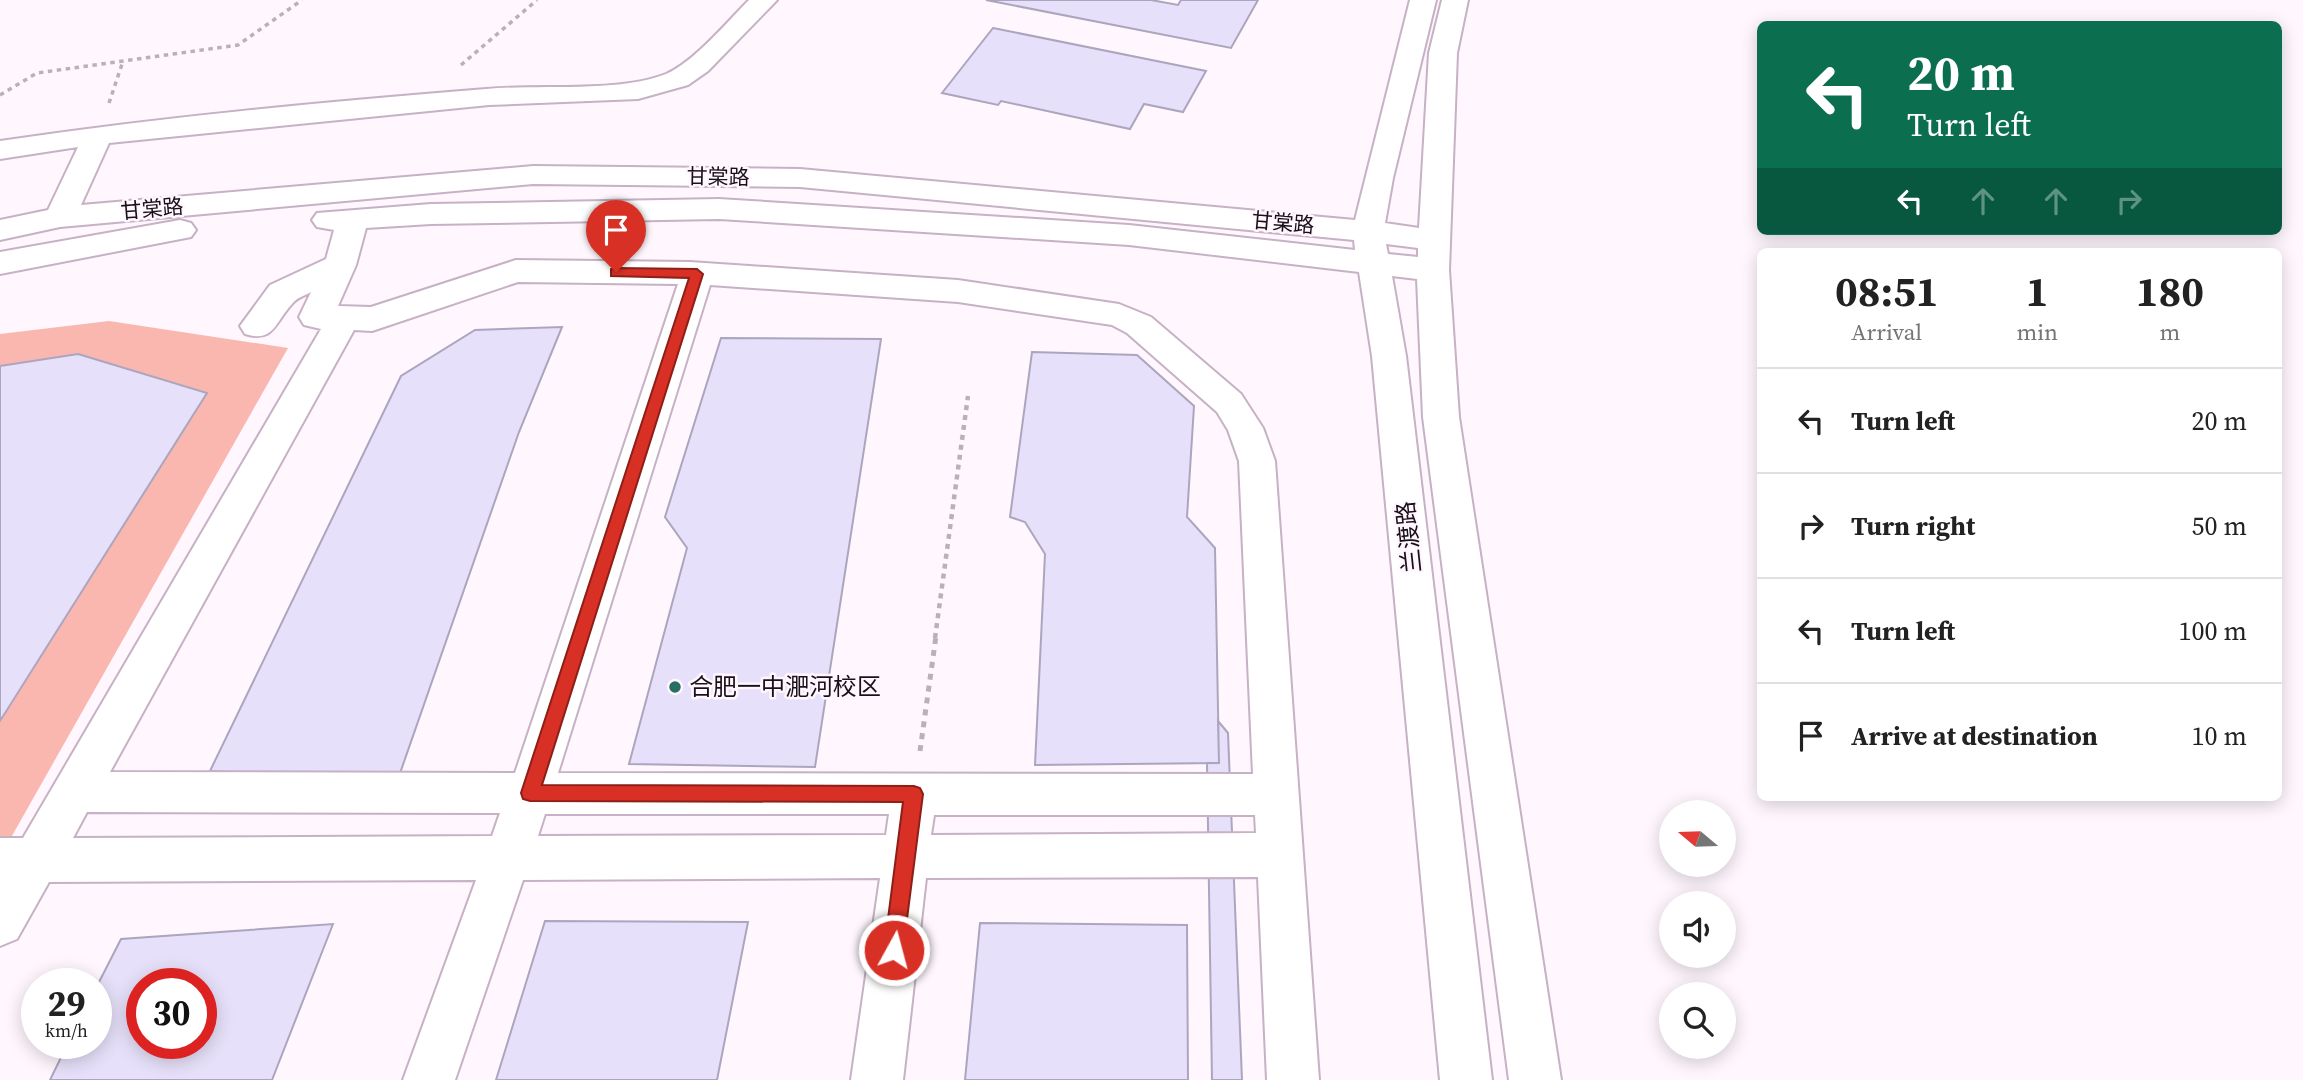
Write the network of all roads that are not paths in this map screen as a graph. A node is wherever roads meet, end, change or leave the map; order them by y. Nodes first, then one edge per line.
1 (764, 0) edge
2 (1423, 0) edge
3 (1455, 0) edge
4 (99, 135) junction
5 (0, 150) edge
6 (60, 217) junction
7 (353, 219) junction
8 (0, 230) edge
9 (1370, 247) junction
10 (1435, 255) junction
11 (0, 263) edge
12 (340, 265) junction
13 (697, 274) junction
14 (344, 318) junction
15 (257, 326) dead end
16 (75, 792) junction
17 (530, 793) junction
18 (914, 794) junction
19 (1275, 795) junction
20 (1278, 855) junction
21 (19, 859) edge
22 (0, 923) edge
23 (429, 1080) edge
24 (877, 1080) edge
25 (1293, 1080) edge
26 (1466, 1080) edge
27 (1535, 1080) edge

1 - 4 street
2 - 9 street, 兰渡路
3 - 10 street, 兰渡路
4 - 5 street
4 - 6 street
6 - 8 street, 甘棠路
6 - 9 street, 甘棠路
7 - 9 street
7 - 11 street
7 - 12 street
9 - 10 street
9 - 26 street, 兰渡路
10 - 27 street, 兰渡路
12 - 14 street
12 - 15 street
13 - 14 street
13 - 17 street
13 - 19 street
14 - 16 street
16 - 17 street
16 - 21 street
17 - 18 street
17 - 23 street
18 - 19 street
18 - 24 street
19 - 20 street
20 - 21 street
20 - 25 street
21 - 22 street

